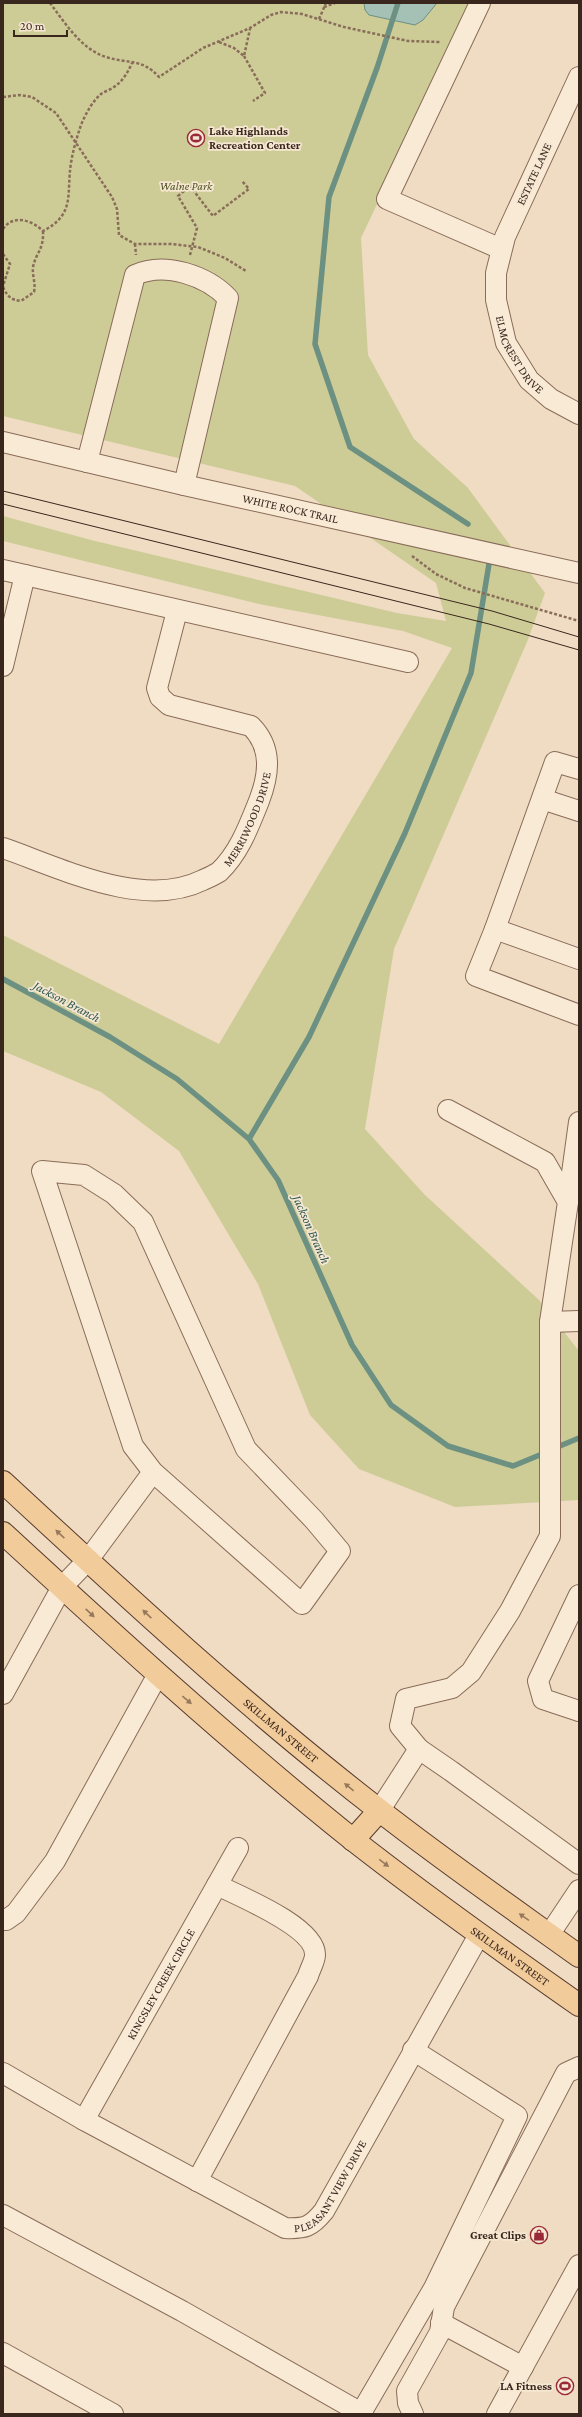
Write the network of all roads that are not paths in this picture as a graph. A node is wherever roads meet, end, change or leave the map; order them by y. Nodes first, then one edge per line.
1 (480, 3) edge
2 (579, 77) edge
3 (500, 249) junction
4 (496, 273) joint
5 (579, 414) edge
6 (3, 442) edge
7 (86, 462) junction
8 (184, 485) junction
9 (3, 570) edge
10 (579, 573) edge
11 (25, 575) junction
12 (177, 611) junction
13 (408, 662) dead end
14 (3, 666) edge
15 (579, 769) edge
16 (542, 799) junction
17 (579, 811) edge
18 (3, 848) edge
19 (494, 929) junction
20 (579, 959) edge
21 (579, 1015) edge
22 (448, 1110) dead end
23 (579, 1122) edge
24 (568, 1202) junction
25 (579, 1321) edge
26 (550, 1331) junction
27 (153, 1472) junction
28 (3, 1482) edge
29 (3, 1533) edge
30 (88, 1560) junction
31 (62, 1587) junction
32 (579, 1595) edge
33 (10, 1665) edge
34 (158, 1676) junction
35 (3, 1694) edge
36 (579, 1712) edge
37 (419, 1750) junction
38 (380, 1811) junction
39 (353, 1840) junction
40 (238, 1848) dead end
41 (579, 1864) edge
42 (217, 1885) junction
43 (579, 1890) edge
44 (3, 1918) edge
45 (479, 1935) junction
46 (549, 1935) junction
47 (579, 1956) edge
48 (579, 2005) edge
49 (413, 2050) junction
50 (579, 2067) edge
51 (3, 2073) edge
52 (84, 2120) junction
53 (197, 2181) junction
54 (3, 2215) edge
55 (579, 2265) edge
56 (574, 2286) edge
57 (441, 2323) junction
58 (3, 2353) edge
59 (523, 2367) junction
60 (113, 2414) edge
61 (362, 2414) edge
62 (413, 2414) edge
63 (497, 2414) edge

1 - 3 street
2 - 3 street, ESTATE LANE
3 - 4 street, ESTATE LANE
4 - 5 street, ELMCREST DRIVE
6 - 7 street, WHITE ROCK TRAIL
7 - 8 street, WHITE ROCK TRAIL
7 - 8 street
8 - 10 street, WHITE ROCK TRAIL
9 - 11 street
11 - 12 street
11 - 14 street
12 - 13 street
12 - 18 street, MERRIWOOD DRIVE
15 - 16 street
16 - 17 street
16 - 19 street
19 - 20 street
19 - 21 street
22 - 24 street
23 - 24 street
24 - 26 street
25 - 26 street
26 - 37 street
27 - 27 street
27 - 30 street
30 -> 28 main road, SKILLMAN STREET
29 - 31 main road, SKILLMAN STREET
30 - 31 street
38 -> 30 main road, SKILLMAN STREET
31 - 33 street
31 -> 34 main road, SKILLMAN STREET
32 - 36 street
33 - 35 street
34 -> 39 main road, SKILLMAN STREET
34 - 44 street
37 - 38 street
37 - 41 street
38 - 39 main road
46 -> 38 main road, SKILLMAN STREET
39 -> 45 main road, SKILLMAN STREET
40 - 42 street, KINGSLEY CREEK CIRCLE
42 - 52 street, KINGSLEY CREEK CIRCLE
42 - 53 street
43 - 46 street
45 - 48 main road, SKILLMAN STREET
45 - 49 street, PLEASANT VIEW DRIVE
46 - 47 main road, SKILLMAN STREET
49 - 53 street, PLEASANT VIEW DRIVE
49 - 61 street
50 - 57 street
51 - 52 street, PLEASANT VIEW DRIVE
52 - 53 street, PLEASANT VIEW DRIVE
54 - 61 street
55 - 56 street
56 - 59 street
57 - 59 street
57 - 62 street
58 - 60 street
59 - 63 street

